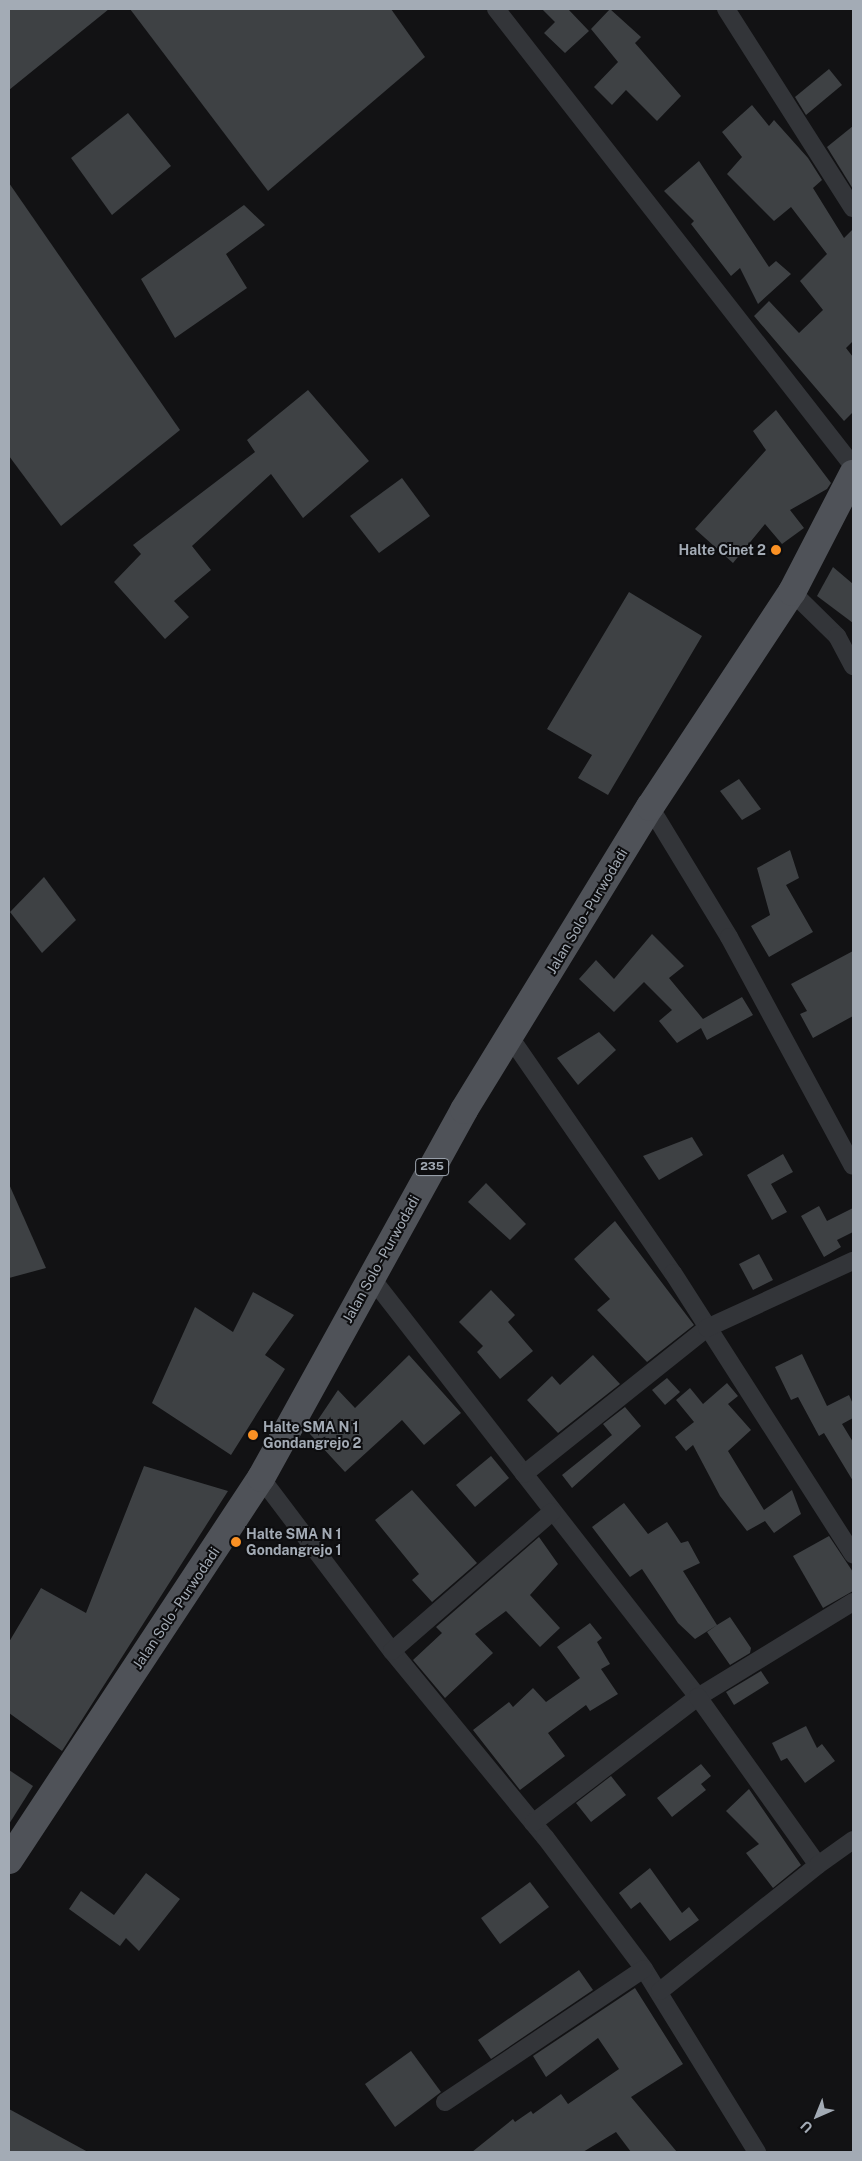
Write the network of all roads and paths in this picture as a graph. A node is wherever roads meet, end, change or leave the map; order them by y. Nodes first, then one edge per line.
1 (726, 9) edge
2 (500, 10) edge
3 (853, 208) edge
4 (853, 466) edge
5 (853, 474) edge
6 (792, 592) junction
7 (853, 666) edge
8 (650, 807) junction
9 (510, 1037) junction
10 (853, 1166) edge
11 (853, 1260) edge
12 (370, 1276) junction
13 (707, 1328) junction
14 (524, 1474) junction
15 (262, 1478) junction
16 (552, 1512) junction
17 (853, 1554) edge
18 (853, 1602) edge
19 (392, 1651) junction
20 (698, 1697) junction
21 (533, 1823) junction
22 (853, 1840) edge
23 (9, 1860) edge
24 (818, 1865) junction
25 (644, 1969) junction
26 (660, 1991) junction
27 (445, 2102) dead end
28 (757, 2152) edge

1 - 3 street
2 - 4 street
5 - 6 main road, Jalan Solo - Purwodadi / 235
6 - 7 street
6 - 8 main road, Jalan Solo - Purwodadi / 235
8 - 9 main road, Jalan Solo - Purwodadi / 235
8 - 10 street
9 - 12 main road, Jalan Solo - Purwodadi / 235
9 - 13 street
11 - 13 street
12 - 14 street
12 - 15 main road, Jalan Solo - Purwodadi / 235
13 - 14 street
13 - 17 street
14 - 16 street
15 - 19 street
15 - 23 main road, Jalan Solo - Purwodadi / 235
16 - 19 street
16 - 20 street
18 - 20 street
19 - 21 street
20 - 21 street
20 - 24 street
21 - 25 street
22 - 24 street
24 - 26 street
25 - 26 street
25 - 27 street
26 - 28 street

